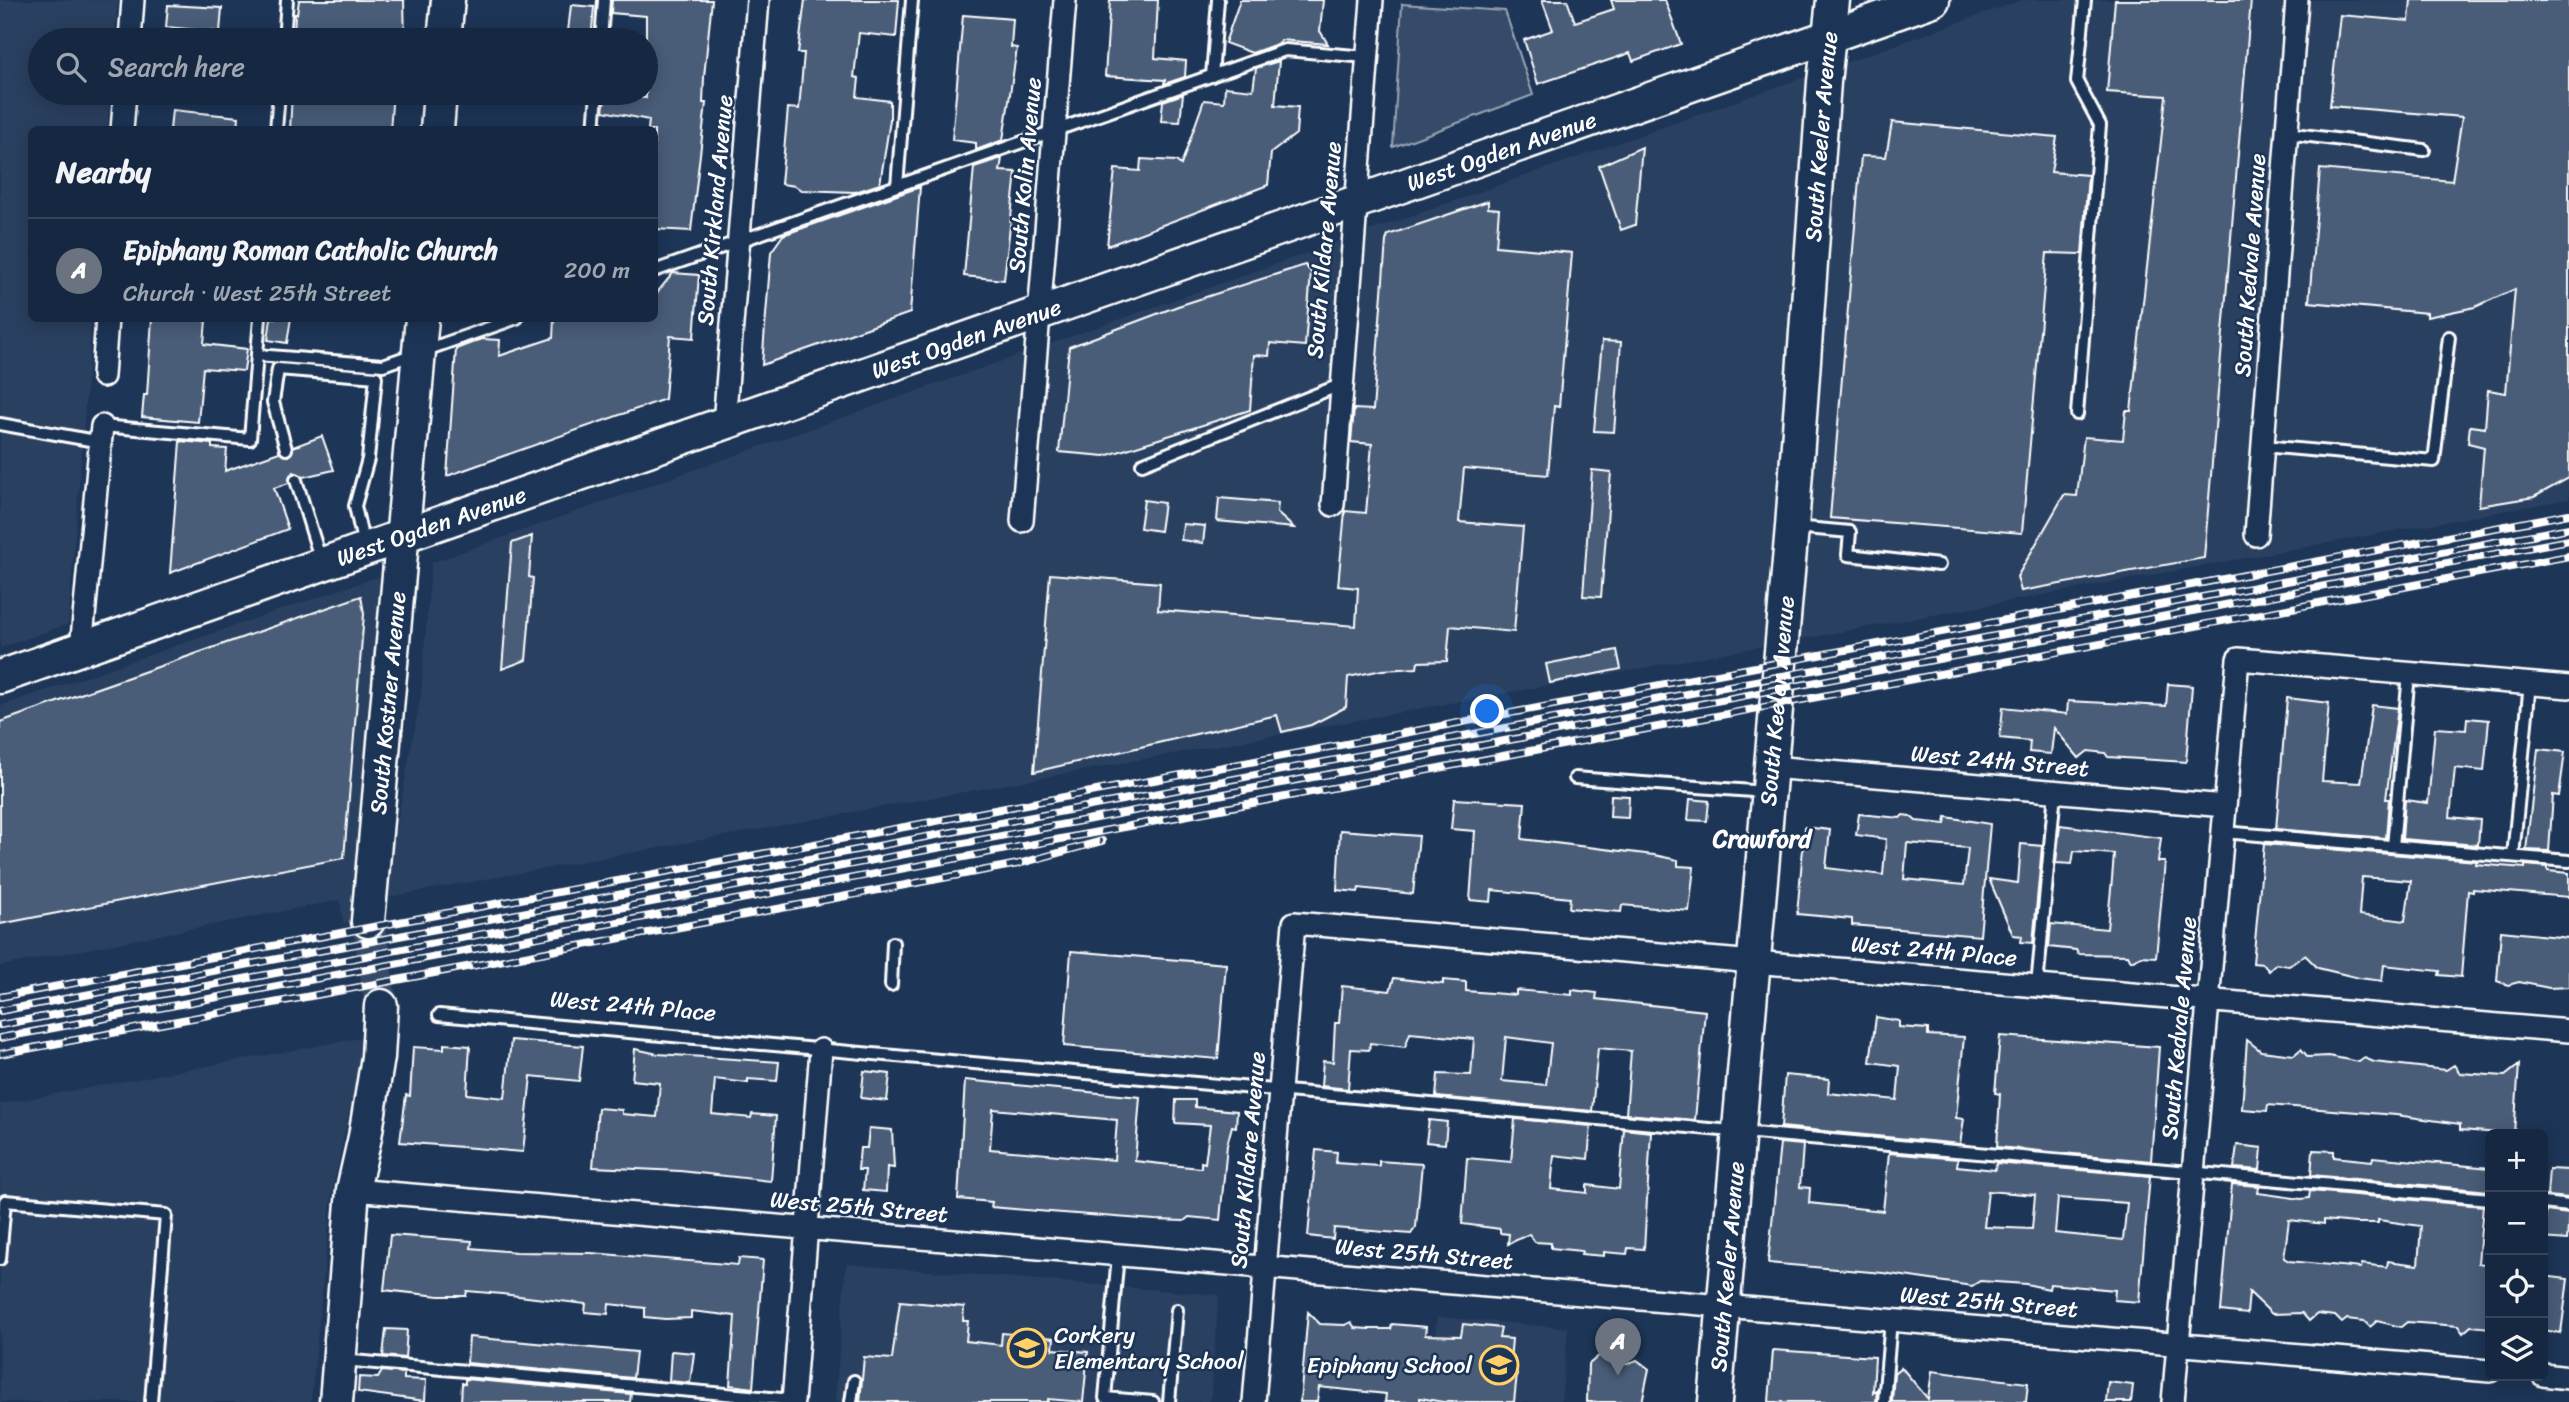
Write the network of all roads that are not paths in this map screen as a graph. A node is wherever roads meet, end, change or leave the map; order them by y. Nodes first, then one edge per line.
1 (133, 0) edge
2 (287, 0) edge
3 (447, 0) edge
4 (604, 0) edge
5 (758, 0) edge
6 (912, 0) edge
7 (1065, 0) edge
8 (1218, 0) edge
9 (1372, 0) edge
10 (1833, 0) edge
11 (1933, 0) edge
12 (2085, 0) edge
13 (2297, 0) edge
14 (131, 28) edge
15 (285, 28) edge
16 (445, 28) edge
17 (602, 28) edge
18 (1829, 36) junction
19 (1367, 57) junction
20 (1212, 76) junction
21 (124, 105) edge
22 (278, 105) edge
23 (439, 105) edge
24 (596, 105) edge
25 (122, 126) edge
26 (276, 126) edge
27 (437, 126) edge
28 (594, 126) edge
29 (1055, 130) junction
30 (2286, 133) junction
31 (2424, 150) dead end
32 (897, 186) junction
33 (1355, 203) junction
34 (738, 241) junction
35 (658, 270) edge
36 (1040, 313) junction
37 (107, 322) edge
38 (260, 322) edge
39 (422, 322) edge
40 (506, 322) edge
41 (2449, 337) dead end
42 (419, 353) junction
43 (257, 355) junction
44 (103, 376) dead end
45 (1340, 385) junction
46 (2077, 414) dead end
47 (0, 424) edge
48 (724, 424) junction
49 (102, 434) junction
50 (2263, 446) junction
51 (286, 449) dead end
52 (1142, 464) dead end
53 (296, 480) dead end
54 (1333, 505) dead end
55 (1022, 522) dead end
56 (1792, 527) junction
57 (2256, 534) dead end
58 (404, 536) junction
59 (365, 549) junction
60 (322, 564) junction
61 (1939, 565) dead end
62 (81, 649) junction
63 (2409, 674) junction
64 (0, 677) edge
65 (2530, 683) junction
66 (2569, 687) edge
67 (1575, 778) dead end
68 (1770, 780) junction
69 (2055, 792) junction
70 (2225, 806) junction
71 (2222, 832) junction
72 (2393, 846) junction
73 (2513, 856) junction
74 (2569, 861) edge
75 (368, 921) tunnel mouth
76 (1294, 923) joint
77 (893, 943) dead end
78 (1755, 962) junction
79 (891, 985) dead end
80 (2037, 986) junction
81 (2208, 1001) junction
82 (381, 1006) tunnel mouth
83 (439, 1015) dead end
84 (2569, 1031) edge
85 (821, 1050) junction
86 (1280, 1091) junction
87 (1740, 1132) junction
88 (2193, 1172) junction
89 (353, 1190) junction
90 (2485, 1199) edge
91 (2548, 1204) edge
92 (2569, 1206) edge
93 (806, 1228) junction
94 (1118, 1255) junction
95 (0, 1259) edge
96 (1265, 1267) junction
97 (1724, 1306) junction
98 (1177, 1310) dead end
99 (1891, 1320) junction
100 (2178, 1345) junction
101 (339, 1360) junction
102 (2485, 1371) edge
103 (2548, 1376) edge
104 (2569, 1378) edge
105 (854, 1381) dead end
106 (793, 1401) edge
107 (151, 1402) edge
108 (336, 1402) edge
109 (851, 1402) edge
110 (1153, 1402) edge
111 (1169, 1402) edge
112 (1254, 1402) edge
113 (1715, 1402) edge
114 (1884, 1402) edge
115 (2173, 1402) edge

1 - 14 street
2 - 15 lane
3 - 16 street
4 - 17 lane
5 - 34 street, South Kirkland Avenue
6 - 32 lane
7 - 29 street, South Kolin Avenue
8 - 20 lane
9 - 19 street, South Kildare Avenue
10 - 18 street, South Keeler Avenue
11 - 18 street, West Ogden Avenue
12 - 46 lane
13 - 30 street, South Kedvale Avenue
18 - 33 street, West Ogden Avenue
18 - 56 street, South Keeler Avenue
19 - 20 lane
19 - 33 street, South Kildare Avenue
20 - 29 lane
21 - 25 street
22 - 26 lane
23 - 27 street
24 - 28 lane
29 - 32 lane
29 - 36 street, South Kolin Avenue
30 - 31 lane
30 - 50 street, South Kedvale Avenue
32 - 34 lane
33 - 36 street, West Ogden Avenue
33 - 45 street, South Kildare Avenue
34 - 35 lane
34 - 48 street, South Kirkland Avenue
36 - 48 street, West Ogden Avenue
36 - 55 street, South Kolin Avenue
37 - 44 street
38 - 43 lane
39 - 42 street, South Kostner Avenue
40 - 42 lane
41 - 50 lane
42 - 43 lane
42 - 58 street, South Kostner Avenue
43 - 49 lane
45 - 52 lane
45 - 54 street, South Kildare Avenue
47 - 49 lane
48 - 58 street, West Ogden Avenue
49 - 62 street
50 - 57 street, South Kedvale Avenue
51 - 59 lane
53 - 60 lane
56 - 61 lane
56 - 68 street, South Keeler Avenue
58 - 59 street, West Ogden Avenue
58 - 75 street, South Kostner Avenue
59 - 60 street, West Ogden Avenue
60 - 62 street, West Ogden Avenue
62 - 64 street, West Ogden Avenue
63 - 65 street
63 - 70 street, South Kedvale Avenue
63 - 72 lane
65 - 66 street
65 - 73 lane
67 - 68 lane
68 - 69 street, West 24th Street
68 - 78 street, South Keeler Avenue
69 - 70 street, West 24th Street
69 - 80 lane
70 - 71 street, South Kedvale Avenue
71 - 72 lane
71 - 81 street, South Kedvale Avenue
72 - 73 lane
73 - 74 lane
76 - 78 street, West 24th Place
76 - 86 street, South Kildare Avenue
77 - 79 lane
78 - 80 street, West 24th Place
78 - 87 street, South Keeler Avenue
80 - 81 street, West 24th Place
81 - 84 street, West 24th Place
81 - 88 street, South Kedvale Avenue
82 - 89 street
83 - 85 lane, West 24th Place
85 - 86 lane, West 24th Place
85 - 93 street
86 - 87 lane, West 24th Place
86 - 96 street, South Kildare Avenue
87 - 88 lane, West 24th Place
87 - 97 street, South Keeler Avenue
88 - 90 lane, West 24th Place
88 - 100 street, South Kedvale Avenue
89 - 93 street, West 25th Street
89 - 101 street
91 - 92 lane
93 - 94 street, West 25th Street
93 - 106 street
94 - 96 street, West 25th Street
94 - 110 lane
95 - 107 lane
96 - 97 street, West 25th Street
96 - 112 street, South Kildare Avenue
97 - 99 street, West 25th Street
97 - 113 street, South Keeler Avenue
98 - 111 lane
99 - 100 street, West 25th Street
99 - 114 lane
100 - 102 street, West 25th Street
100 - 115 street, South Kedvale Avenue
101 - 106 lane
101 - 108 street
103 - 104 street
105 - 109 lane

